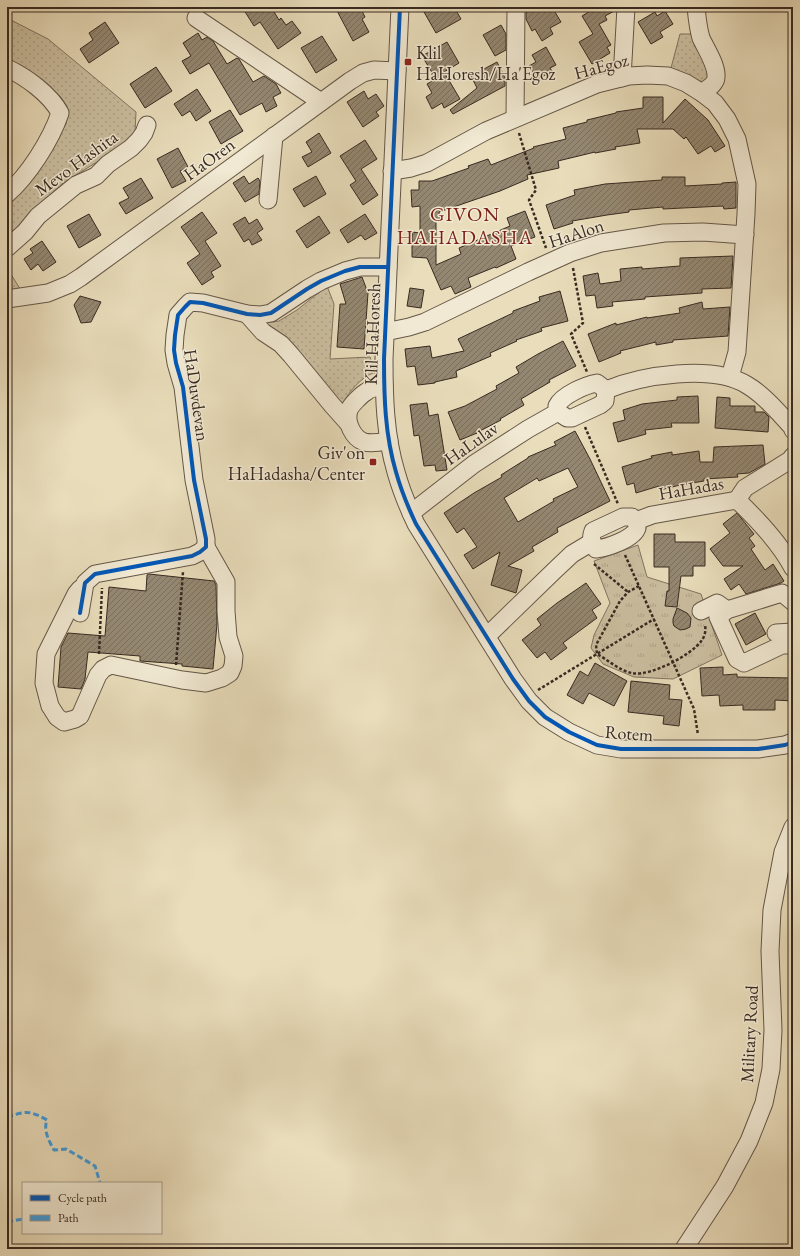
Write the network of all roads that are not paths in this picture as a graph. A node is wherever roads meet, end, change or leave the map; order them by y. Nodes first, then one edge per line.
1 (400, 7) edge
2 (516, 7) edge
3 (626, 7) edge
4 (696, 7) edge
5 (196, 18) dead end
6 (7, 68) edge
7 (397, 71) junction
8 (622, 78) junction
9 (702, 93) junction
10 (321, 102) junction
11 (515, 118) junction
12 (147, 124) dead end
13 (274, 136) junction
14 (392, 170) junction
15 (7, 194) edge
16 (268, 200) dead end
17 (744, 235) junction
18 (7, 248) edge
19 (388, 267) junction
20 (7, 299) edge
21 (247, 314) junction
22 (385, 332) junction
23 (730, 377) junction
24 (384, 386) junction
25 (599, 387) junction
26 (558, 412) junction
27 (348, 423) junction
28 (793, 430) edge
29 (389, 441) junction
30 (793, 456) edge
31 (737, 500) junction
32 (411, 513) junction
33 (629, 519) junction
34 (585, 546) junction
35 (206, 547) junction
36 (793, 568) edge
37 (85, 582) junction
38 (793, 602) edge
39 (727, 610) junction
40 (701, 611) road end
41 (80, 613) dead end
42 (487, 636) junction
43 (793, 645) edge
44 (793, 742) edge
45 (793, 827) edge
46 (684, 1249) edge

1 - 7 street, Klil HaHoresh
2 - 11 street
3 - 8 street
4 - 9 street
5 - 10 street
6 - 15 street
7 - 10 street, HaOren
7 - 14 street, Klil HaHoresh
8 - 9 street, HaEgoz
8 - 11 street, HaEgoz
9 - 17 street, HaEgoz
10 - 13 street, HaOren
11 - 14 street, HaEgoz
12 - 18 street, Mevo Hashita
13 - 16 street
13 - 20 street, HaOren
14 - 19 street, Klil HaHoresh
17 - 22 street, HaAlon
17 - 23 street, HaEgoz
19 - 21 street, HaDuvdevan
19 - 22 street, Klil HaHoresh
21 - 27 street
21 - 35 street, HaDuvdevan
22 - 24 street, Klil HaHoresh
23 - 25 street
23 - 28 street
24 - 27 street, Klil HaHoresh
24 - 29 street, Klil HaHoresh
25 - 26 street
25 - 26 street
26 - 32 street, HaLulav
27 - 29 street
29 - 32 street, Klil HaHoresh
30 - 31 street
31 - 33 street, HaHadas
31 - 36 street, HaHadas
32 - 42 street, Klil HaHoresh
33 - 34 street, HaHadas
33 - 34 street
34 - 42 street, HaHadas
35 - 37 street
35 - 37 street
37 - 41 street
38 - 39 street
39 - 40 street
39 - 43 street
42 - 44 street, Rotem
45 - 46 street, Military Road

